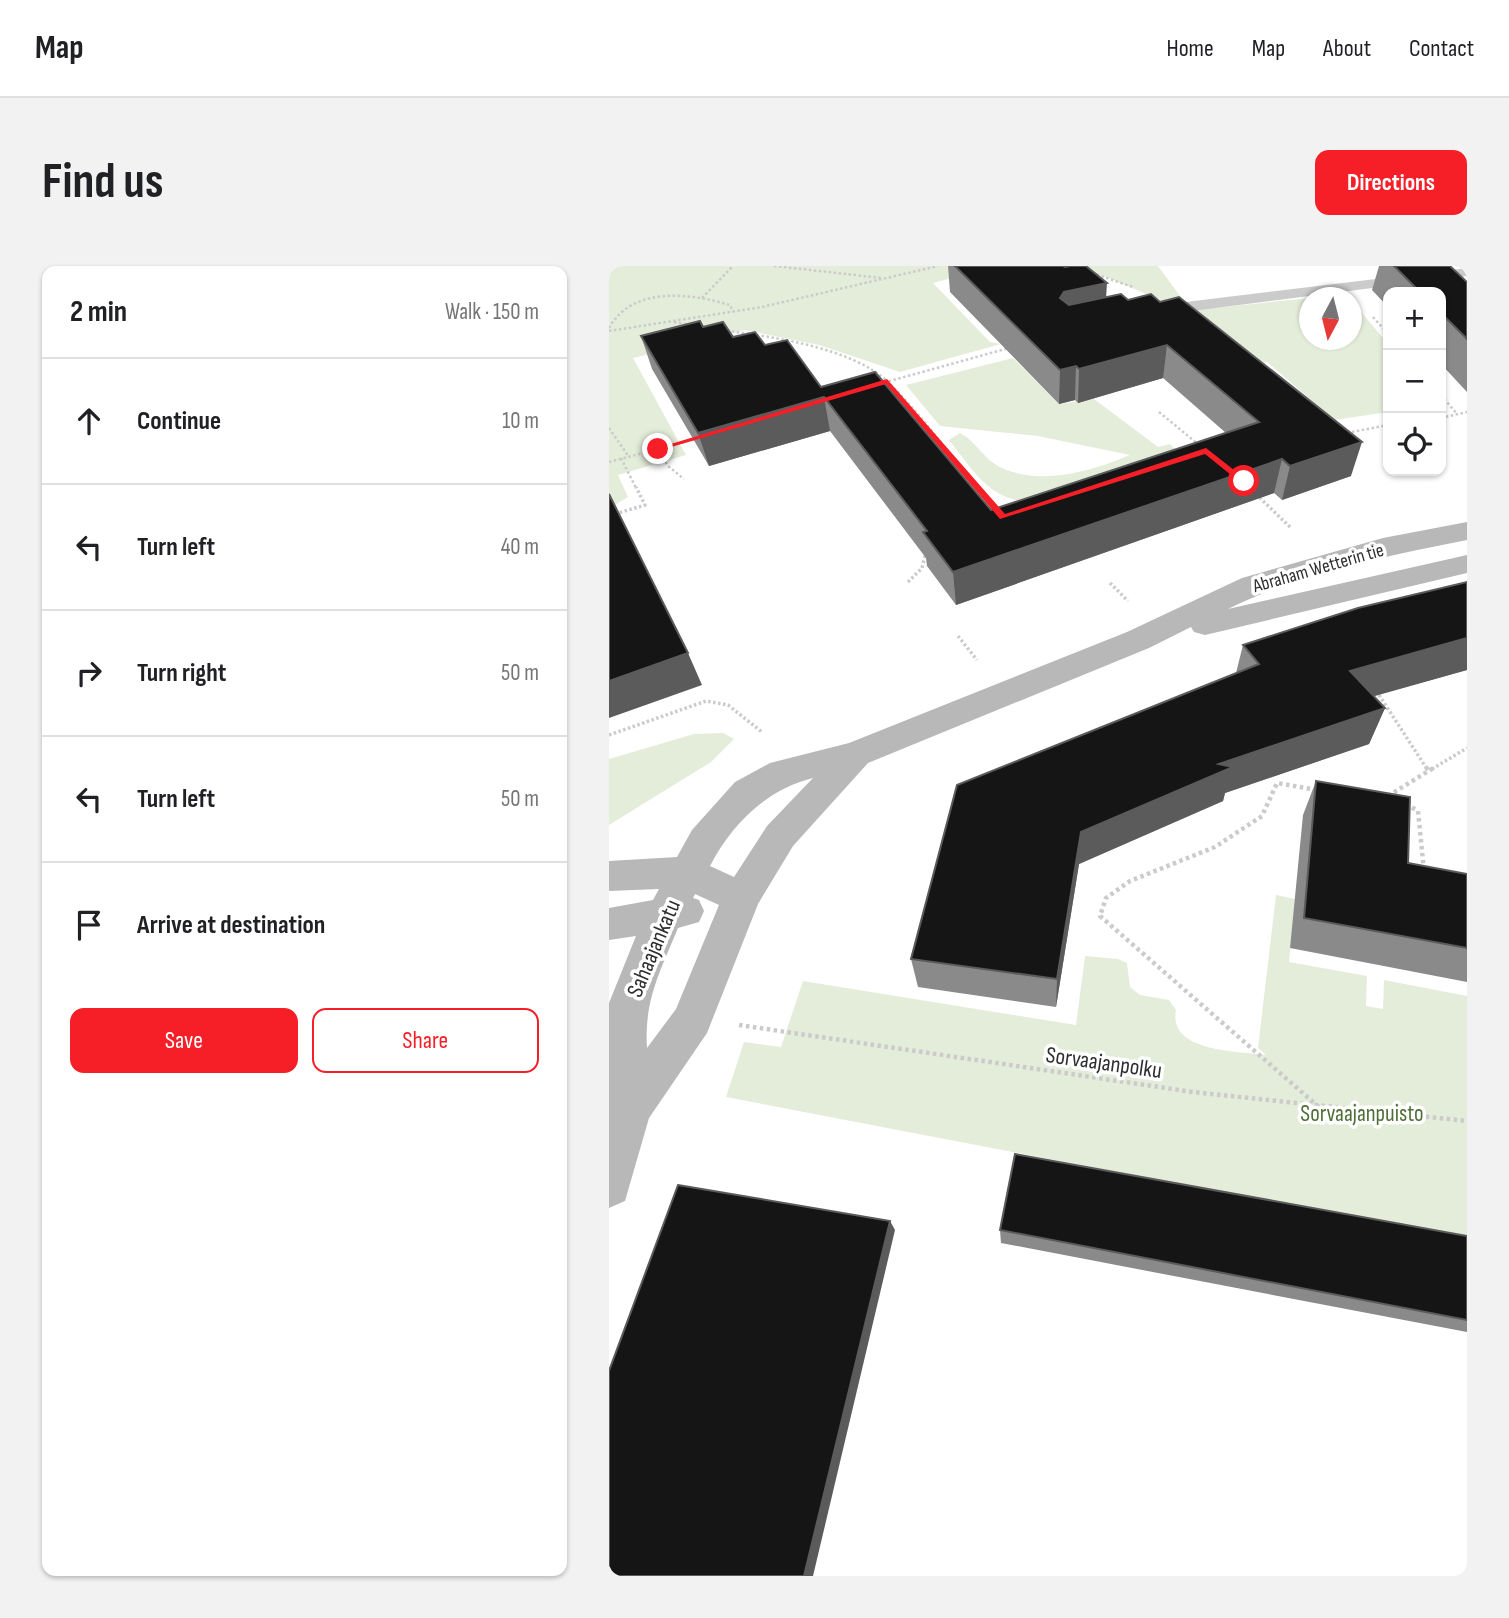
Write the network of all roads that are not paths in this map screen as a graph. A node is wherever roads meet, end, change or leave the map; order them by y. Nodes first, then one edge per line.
1 (1467, 272) edge
2 (1141, 313) edge
3 (1467, 531) edge
4 (1467, 564) edge
5 (1138, 640) junction
6 (856, 754) junction
7 (686, 872) junction
8 (609, 876) edge
9 (741, 898) junction
10 (664, 916) junction
11 (609, 924) edge
12 (629, 1109) junction
13 (609, 1185) edge

1 - 2 lane
3 - 5 main road, Abraham Wetterin tie
4 - 5 main road, Abraham Wetterin tie
5 - 6 main road, Abraham Wetterin tie
6 - 7 main road, Abraham Wetterin tie
6 - 9 main road, Abraham Wetterin tie
7 - 8 main road
7 - 9 main road
7 - 10 main road, Sahaajankatu
9 - 10 main road
9 - 12 main road, Sahaajankatu
10 - 11 main road
10 - 12 main road, Sahaajankatu
12 - 13 main road, Sahaajankatu

